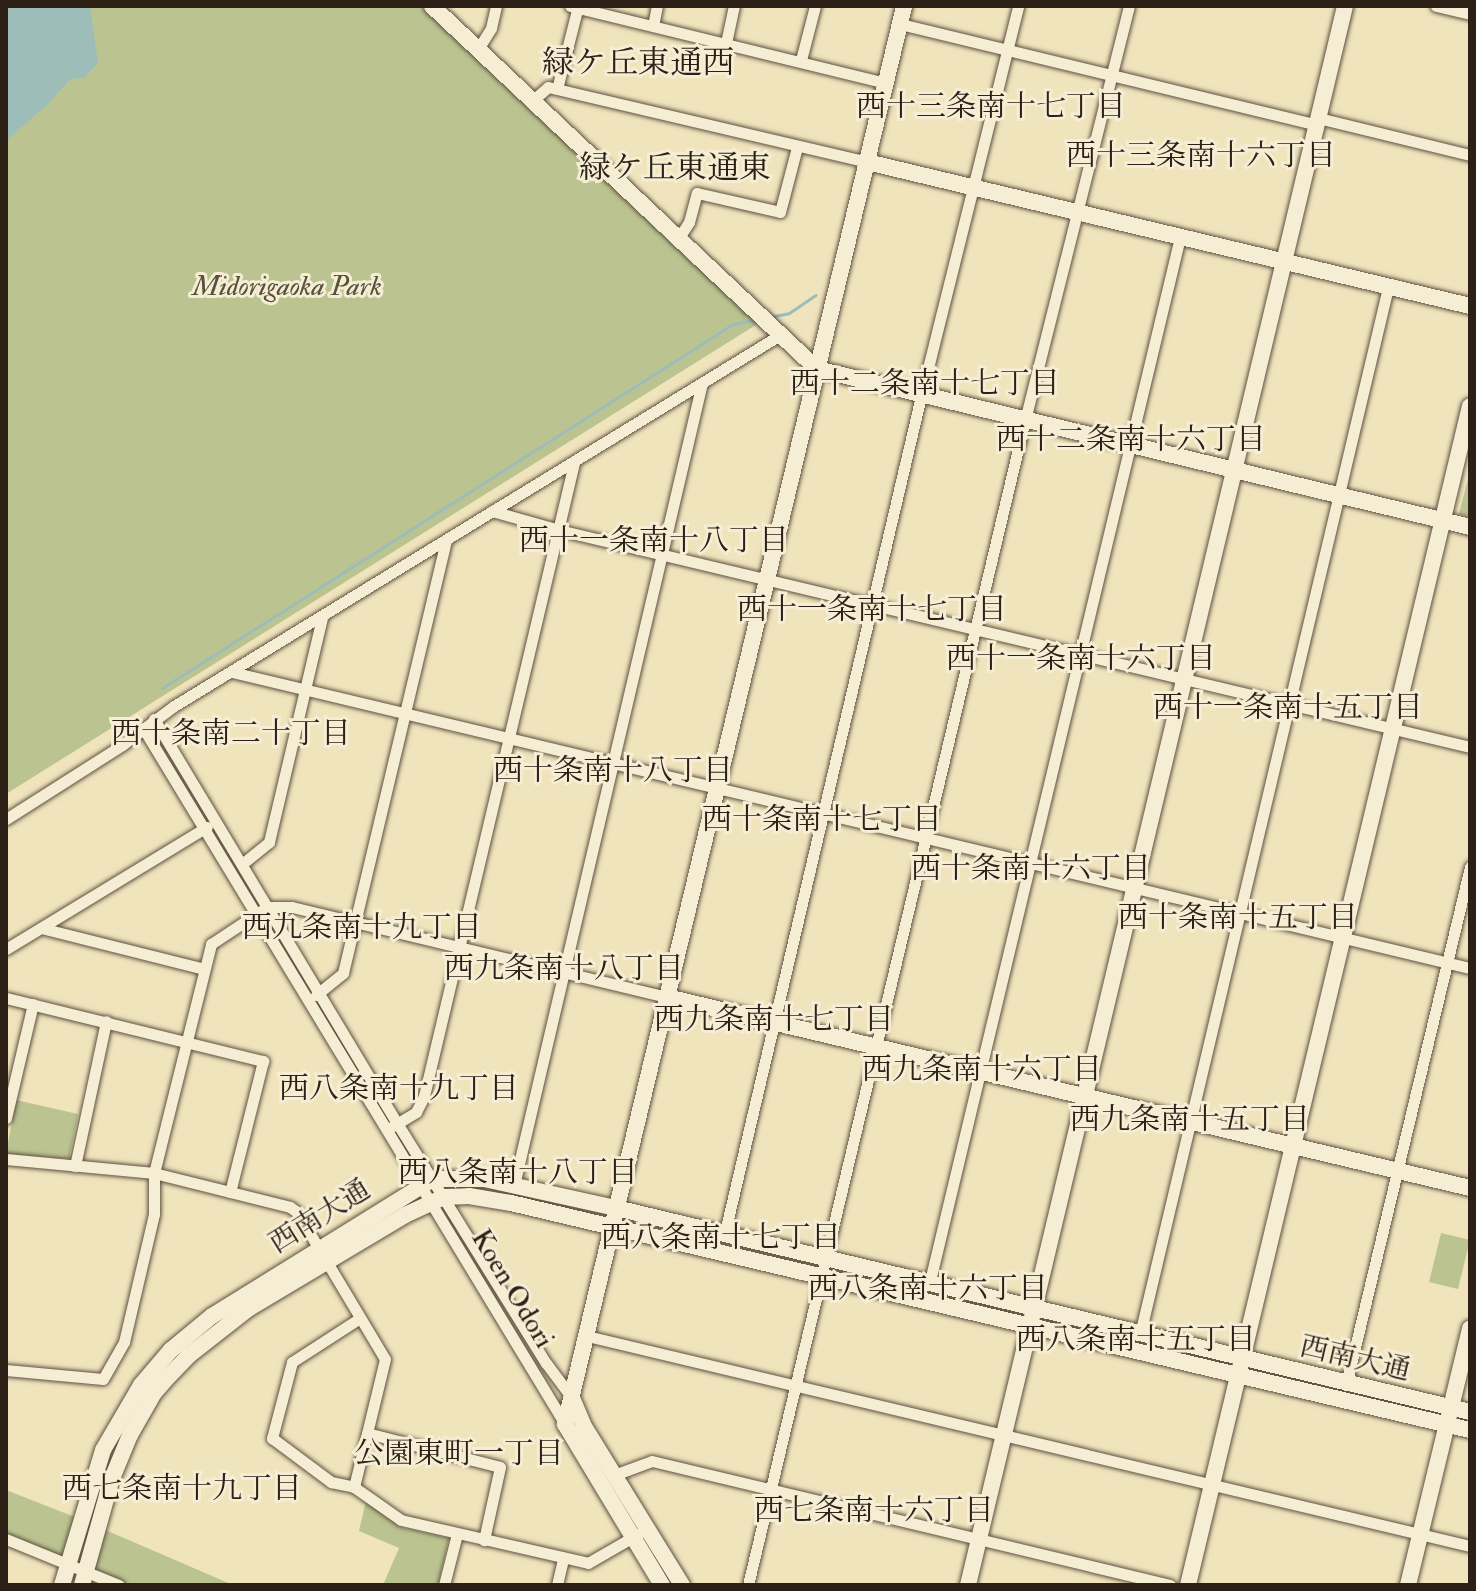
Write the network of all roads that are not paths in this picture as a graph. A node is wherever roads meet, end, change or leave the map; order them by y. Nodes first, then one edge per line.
1 (432, 6) edge
2 (496, 6) edge
3 (657, 6) edge
4 (734, 6) edge
5 (815, 6) edge
6 (904, 6) edge
7 (1018, 6) edge
8 (1129, 6) edge
9 (1345, 6) edge
10 (1436, 6) edge
11 (575, 7) edge
12 (1470, 14) edge
13 (900, 24) junction
14 (653, 26) junction
15 (726, 43) junction
16 (478, 49) junction
17 (1007, 49) junction
18 (801, 60) junction
19 (1111, 72) junction
20 (886, 83) junction
21 (557, 89) junction
22 (532, 101) junction
23 (1317, 122) junction
24 (797, 147) junction
25 (1470, 155) edge
26 (867, 162) junction
27 (972, 188) junction
28 (1076, 212) junction
29 (1180, 237) junction
30 (678, 239) junction
31 (1283, 263) junction
32 (1388, 287) junction
33 (1470, 306) edge
34 (780, 335) junction
35 (817, 369) junction
36 (702, 383) junction
37 (921, 396) junction
38 (1470, 406) edge
39 (1025, 420) junction
40 (1129, 443) junction
41 (574, 463) junction
42 (1233, 469) junction
43 (1339, 495) junction
44 (492, 511) junction
45 (1442, 521) junction
46 (1470, 527) edge
47 (559, 530) junction
48 (446, 541) junction
49 (663, 554) junction
50 (769, 581) junction
51 (872, 604) junction
52 (322, 617) junction
53 (976, 630) junction
54 (1079, 654) junction
55 (232, 672) junction
56 (1183, 679) junction
57 (304, 689) junction
58 (1289, 704) junction
59 (404, 713) junction
60 (154, 719) junction
61 (143, 728) junction
62 (1393, 728) junction
63 (509, 739) junction
64 (1470, 747) edge
65 (614, 765) junction
66 (718, 789) junction
67 (822, 813) junction
68 (6, 819) edge
69 (215, 823) junction
70 (203, 830) junction
71 (926, 838) junction
72 (1031, 862) junction
73 (242, 864) junction
74 (1470, 867) edge
75 (1134, 888) junction
76 (267, 907) junction
77 (1239, 912) junction
78 (256, 915) junction
79 (357, 922) junction
80 (41, 928) junction
81 (1342, 937) junction
82 (461, 948) junction
83 (6, 949) edge
84 (1448, 962) junction
85 (1470, 968) edge
86 (204, 969) junction
87 (563, 972) junction
88 (320, 993) junction
89 (667, 997) junction
90 (6, 998) edge
91 (307, 1001) junction
92 (33, 1004) junction
93 (106, 1021) junction
94 (772, 1021) junction
95 (187, 1041) junction
96 (877, 1046) junction
97 (983, 1071) junction
98 (1086, 1095) junction
99 (6, 1118) edge
100 (1188, 1120) junction
101 (392, 1126) junction
102 (1293, 1145) junction
103 (6, 1159) edge
104 (75, 1166) junction
105 (1398, 1170) junction
106 (154, 1173) junction
107 (427, 1183) junction
108 (514, 1185) junction
109 (1470, 1188) edge
110 (230, 1192) junction
111 (437, 1200) junction
112 (616, 1208) junction
113 (612, 1226) junction
114 (724, 1236) junction
115 (322, 1255) junction
116 (827, 1259) junction
117 (823, 1278) junction
118 (929, 1285) junction
119 (1034, 1309) junction
120 (360, 1318) junction
121 (1029, 1328) junction
122 (1470, 1328) edge
123 (1140, 1334) junction
124 (587, 1336) junction
125 (1242, 1358) junction
126 (6, 1370) edge
127 (1238, 1375) junction
128 (795, 1385) junction
129 (1346, 1385) junction
130 (572, 1398) junction
131 (1451, 1407) junction
132 (1470, 1412) edge
133 (565, 1424) junction
134 (1447, 1424) junction
135 (1470, 1430) edge
136 (367, 1433) junction
137 (1004, 1434) junction
138 (614, 1475) junction
139 (1212, 1485) junction
140 (354, 1487) junction
141 (770, 1490) junction
142 (640, 1533) junction
143 (457, 1534) junction
144 (1421, 1534) junction
145 (6, 1539) edge
146 (979, 1539) junction
147 (484, 1540) junction
148 (1470, 1546) edge
149 (563, 1558) junction
150 (66, 1564) junction
151 (84, 1578) edge
152 (62, 1585) edge
153 (119, 1585) edge
154 (444, 1585) edge
155 (557, 1585) edge
156 (662, 1585) edge
157 (682, 1585) edge
158 (748, 1585) edge
159 (968, 1585) edge
160 (1170, 1585) edge
161 (1188, 1585) edge
162 (1408, 1585) edge

1 - 16 street
2 - 16 street
3 - 14 street
4 - 15 street
5 - 18 street
6 - 13 street
7 - 17 street
8 - 19 street
9 - 23 street
10 - 12 street
11 - 14 street
11 - 21 street
13 - 17 street
13 - 20 street
14 - 15 street
15 - 18 street
16 - 22 street
17 - 19 street
17 - 27 street
18 - 20 street
19 - 23 street
19 - 28 street
20 - 26 street
21 - 22 street
21 - 24 street
22 - 30 street
23 - 25 street
23 - 31 street
24 - 26 street
24 - 30 street
26 - 27 street
26 - 35 street
27 - 28 street
27 - 37 street
28 - 29 street
28 - 39 street
29 - 31 street
29 - 40 street
30 - 34 street
31 - 32 street
31 - 42 street
32 - 33 street
32 - 43 street
34 - 35 street
34 - 36 street
35 - 37 street
35 - 50 street
36 - 41 street
36 - 49 street
37 - 39 street
37 - 51 street
38 - 45 street
39 - 40 street
39 - 53 street
40 - 42 street
40 - 54 street
41 - 44 street
41 - 47 street
42 - 43 street
42 - 56 street
43 - 45 street
43 - 58 street
44 - 47 street
44 - 48 street
45 - 46 street
45 - 62 street
47 - 49 street
47 - 63 street
48 - 52 street
48 - 59 street
49 - 50 street
49 - 65 street
50 - 51 street
50 - 66 street
51 - 53 street
51 - 67 street
52 - 55 street
52 - 57 street
53 - 54 street
53 - 71 street
54 - 56 street
54 - 72 street
55 - 57 street
55 - 60 street
56 - 58 street
56 - 75 street
57 - 59 street
57 - 73 street
58 - 62 street
58 - 77 street
59 - 63 street
59 - 79 street
60 - 61 street
60 - 69 street, Koen Odori
61 - 68 street
61 - 70 street, Koen Odori
62 - 64 street
62 - 81 street
63 - 65 street
63 - 82 street
65 - 66 street
65 - 87 street
66 - 67 street
66 - 89 street
67 - 71 street
67 - 94 street
69 - 70 street
69 - 73 street, Koen Odori
70 - 78 street, Koen Odori
70 - 80 street
71 - 72 street
71 - 96 street
72 - 75 street
72 - 97 street
73 - 76 street, Koen Odori
74 - 84 street
75 - 77 street
75 - 98 street
76 - 78 street
76 - 79 street
76 - 88 street, Koen Odori
77 - 81 street
77 - 100 street
78 - 86 street
78 - 91 street, Koen Odori
79 - 82 street
79 - 88 street
80 - 83 street
80 - 86 street
81 - 84 street
81 - 102 street
82 - 87 street
82 - 101 street
84 - 85 street
84 - 105 street
86 - 95 street
87 - 89 street
87 - 108 street
88 - 91 street
88 - 101 street, Koen Odori
89 - 94 street
89 - 112 street
90 - 92 street
91 - 101 street, Koen Odori
92 - 93 street
92 - 99 street
93 - 95 street
93 - 104 street
94 - 96 street
94 - 114 street
95 - 106 street
95 - 110 street
96 - 97 street
96 - 116 street
97 - 98 street
97 - 118 street
98 - 100 street
98 - 119 street
100 - 102 street
100 - 123 street
101 - 107 street, Koen Odori
102 - 105 street
102 - 125 street
103 - 104 street
104 - 106 street
105 - 109 street
105 - 129 street
106 - 110 street
106 - 126 street
107 - 108 street, 西南大通
107 - 111 street, Koen Odori
107 - 115 street, 西南大通
108 - 112 street, 西南大通
110 - 115 street
111 - 113 street, 西南大通
111 - 115 street, 西南大通
111 - 130 street, Koen Odori
111 - 133 street, Koen Odori
112 - 113 street
112 - 114 street, 西南大通
113 - 117 street, 西南大通
113 - 124 street
114 - 116 street, 西南大通
115 - 120 street
115 - 150 street, 西南大通
115 - 151 street, 西南大通
116 - 117 street
116 - 118 street, 西南大通
117 - 121 street, 西南大通
117 - 128 street
118 - 119 street, 西南大通
119 - 121 street
119 - 123 street, 西南大通
120 - 136 street
120 - 140 street
121 - 127 street, 西南大通
121 - 137 street
122 - 131 street
123 - 125 street, 西南大通
124 - 128 street
124 - 130 street
125 - 127 street
125 - 129 street, 西南大通
127 - 134 street, 西南大通
127 - 139 street
128 - 137 street
128 - 141 street
129 - 131 street, 西南大通
130 - 133 street
130 - 138 street
131 - 132 street, 西南大通
131 - 134 street
133 - 142 street
134 - 135 street, 西南大通
134 - 144 street
136 - 140 street
136 - 147 street
137 - 139 street
137 - 146 street
138 - 141 street
138 - 142 street
139 - 144 street
139 - 161 street
140 - 143 street
141 - 146 street
141 - 158 street
142 - 149 street
142 - 156 street
142 - 157 street
143 - 147 street
143 - 154 street
144 - 148 street
144 - 162 street
145 - 150 street
146 - 159 street
146 - 160 street
147 - 149 street
149 - 155 street
150 - 151 street
150 - 152 street, 西南大通
151 - 153 street

